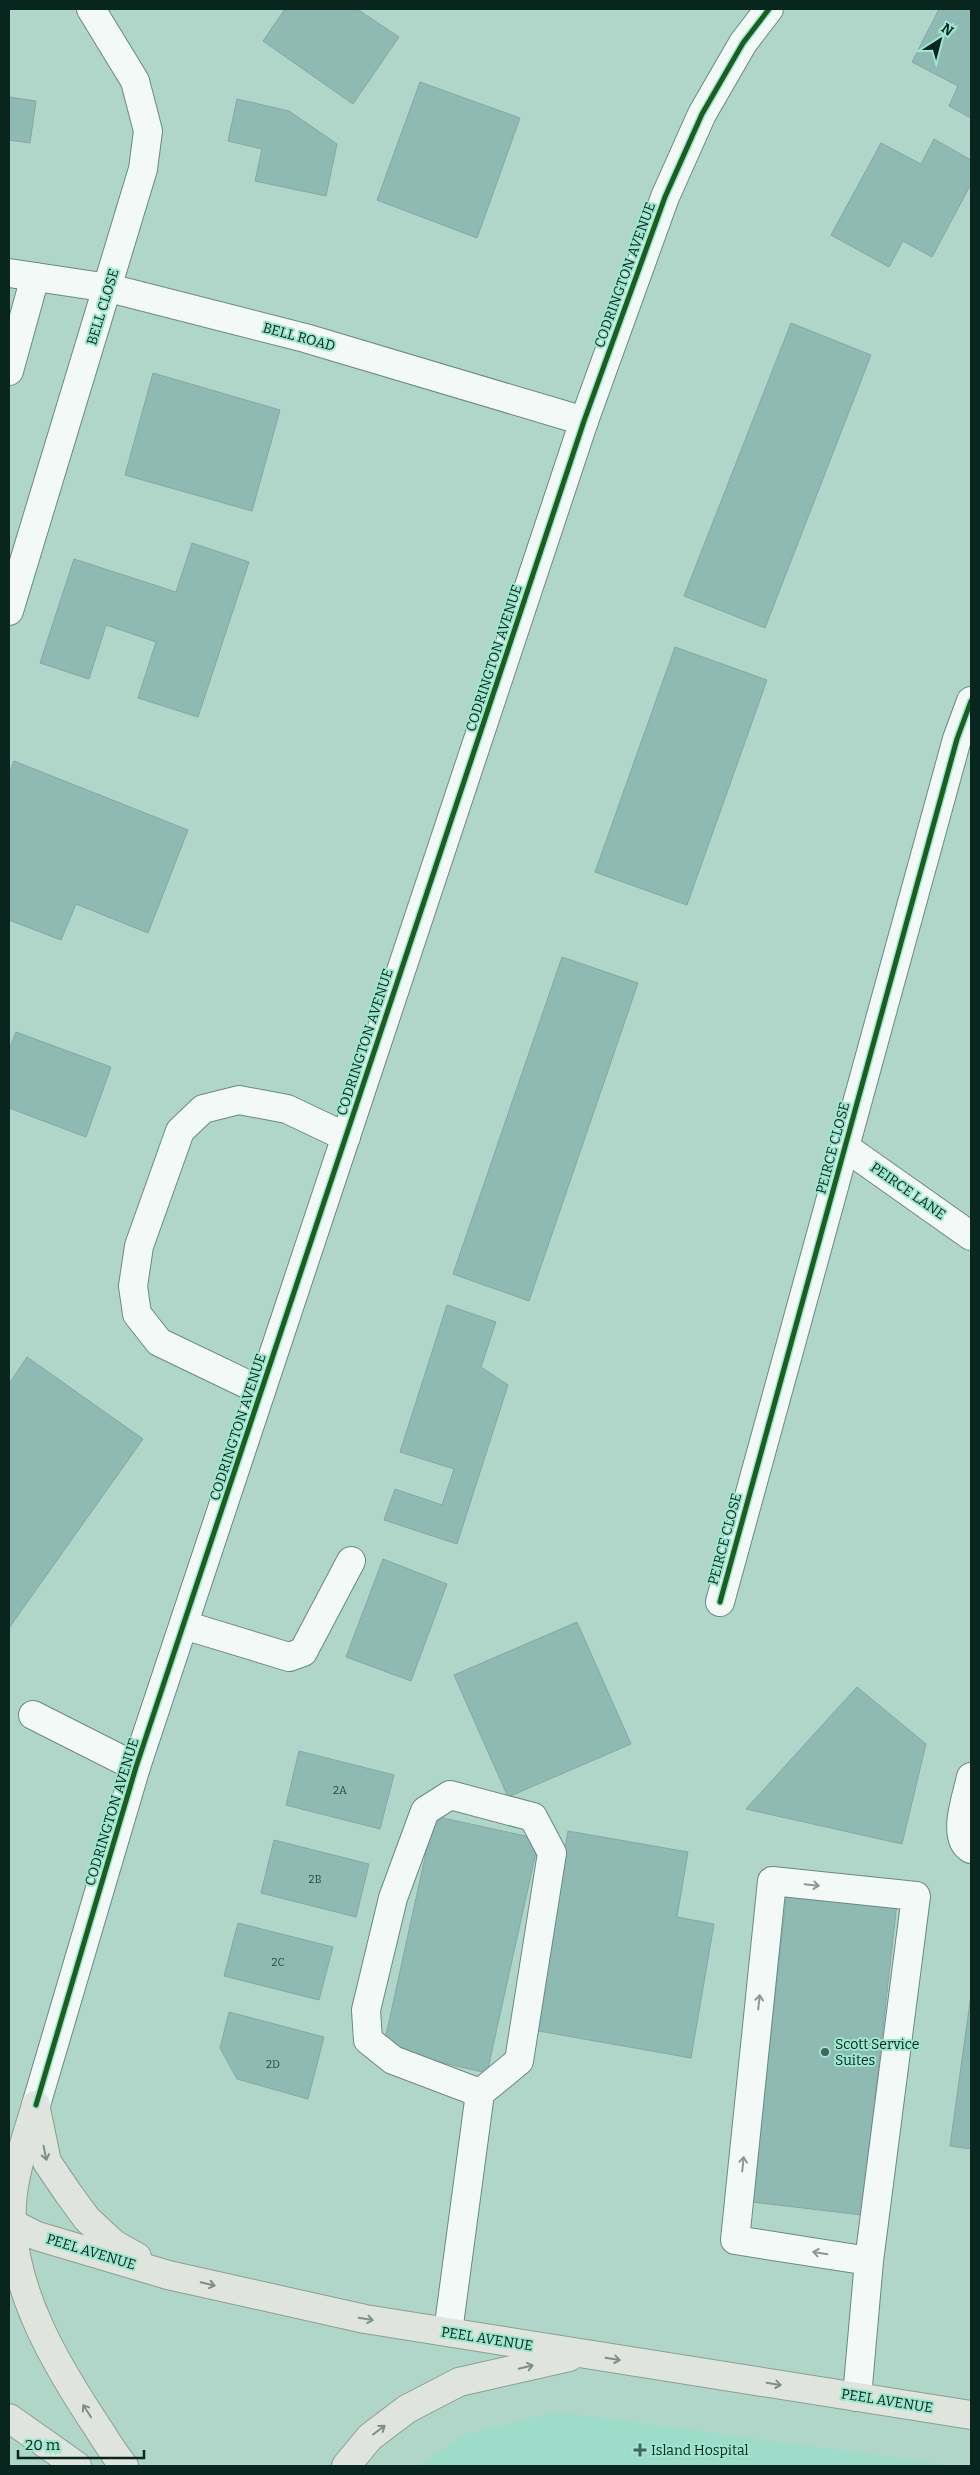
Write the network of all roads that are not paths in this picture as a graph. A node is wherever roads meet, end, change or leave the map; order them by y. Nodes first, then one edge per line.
1 (91, 9) edge
2 (769, 9) edge
3 (22, 275) edge
4 (109, 288) junction
5 (9, 371) edge
6 (584, 421) junction
7 (9, 611) edge
8 (971, 701) edge
9 (346, 1137) junction
10 (845, 1147) junction
11 (971, 1236) edge
12 (261, 1391) junction
13 (351, 1561) dead end
14 (720, 1602) dead end
15 (184, 1625) junction
16 (33, 1715) dead end
17 (136, 1766) junction
18 (971, 1777) edge
19 (971, 1849) edge
20 (480, 2093) junction
21 (36, 2105) junction
22 (9, 2120) edge
23 (9, 2155) edge
24 (10, 2222) edge
25 (869, 2261) junction
26 (168, 2275) junction
27 (448, 2332) junction
28 (582, 2354) junction
29 (857, 2396) junction
30 (971, 2415) edge
31 (9, 2418) edge
32 (77, 2466) edge
33 (124, 2466) edge
34 (346, 2466) edge

1 - 4 street, BELL CLOSE
2 - 6 street, CODRINGTON AVENUE
3 - 4 street, BELL ROAD
3 - 5 street
4 - 6 street, BELL ROAD
4 - 7 street, BELL CLOSE
6 - 9 street, CODRINGTON AVENUE
8 - 10 street, PEIRCE CLOSE
9 - 12 street, CODRINGTON AVENUE
9 - 12 street
10 - 11 street, PEIRCE LANE
10 - 14 street, PEIRCE CLOSE
12 - 15 street, CODRINGTON AVENUE
13 - 15 street
15 - 17 street, CODRINGTON AVENUE
16 - 17 street
17 - 21 street, CODRINGTON AVENUE
18 - 19 street
20 - 20 street
20 - 27 street
21 - 22 main road
21 - 23 main road
21 - 24 main road, CODRINGTON AVENUE
21 -> 26 main road
24 - 26 main road, PEEL AVENUE
33 -> 24 main road, CODRINGTON AVENUE
25 -> 25 street
25 - 29 street
26 -> 27 main road, PEEL AVENUE
27 - 28 main road, PEEL AVENUE
28 -> 29 main road, PEEL AVENUE
34 -> 28 main road
29 - 30 main road, PEEL AVENUE
31 - 32 main road

